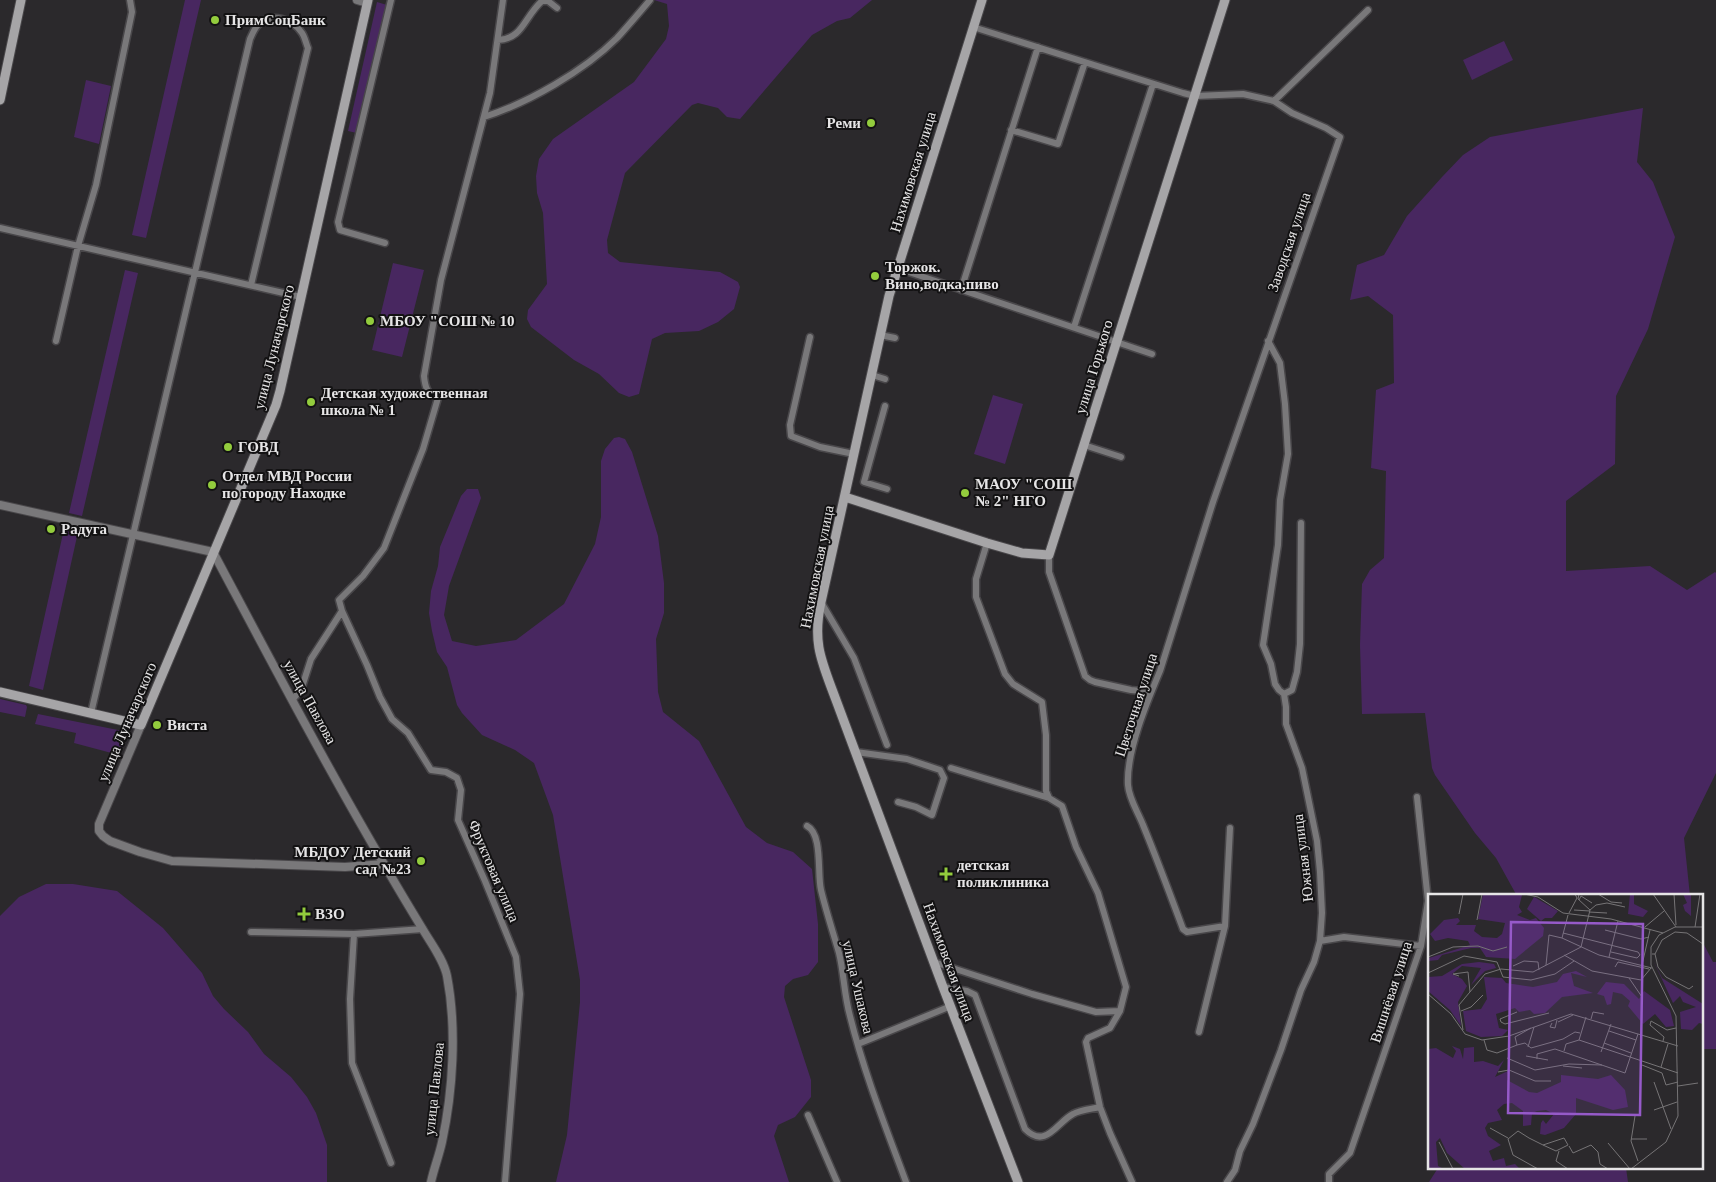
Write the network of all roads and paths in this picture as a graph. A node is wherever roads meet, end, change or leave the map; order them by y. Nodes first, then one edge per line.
1 (21, 0) edge
2 (130, 0) edge
3 (357, 0) edge
4 (391, 0) edge
5 (503, 0) edge
6 (650, 0) edge
7 (982, 0) edge
8 (1225, 0) edge
9 (368, 1) edge
10 (557, 8) dead end
11 (1368, 10) dead end
12 (973, 27) junction
13 (498, 40) junction
14 (1038, 47) junction
15 (1085, 62) junction
16 (1153, 84) junction
17 (1195, 96) junction
18 (0, 100) edge
19 (1274, 101) junction
20 (484, 117) junction
21 (1011, 130) junction
22 (0, 228) edge
23 (385, 243) dead end
24 (78, 246) junction
25 (897, 268) junction
26 (194, 272) junction
27 (251, 284) junction
28 (961, 290) junction
29 (301, 297) junction
30 (1074, 327) junction
31 (880, 335) junction
32 (810, 337) dead end
33 (895, 338) dead end
34 (56, 341) dead end
35 (1116, 341) junction
36 (1268, 341) junction
37 (1152, 354) dead end
38 (872, 375) junction
39 (885, 378) dead end
40 (885, 406) dead end
41 (1084, 445) junction
42 (854, 454) junction
43 (1121, 457) dead end
44 (887, 490) dead end
45 (845, 498) junction
46 (1213, 502) joint
47 (0, 505) edge
48 (1301, 523) dead end
49 (132, 533) junction
50 (987, 544) junction
51 (213, 552) junction
52 (1048, 555) junction
53 (821, 602) junction
54 (342, 611) junction
55 (0, 692) edge
56 (1151, 692) junction
57 (1284, 694) junction
58 (292, 700) junction
59 (91, 713) junction
60 (141, 725) junction
61 (887, 744) dead end
62 (856, 752) junction
63 (950, 768) dead end
64 (1417, 797) dead end
65 (1049, 798) junction
66 (898, 802) dead end
67 (807, 826) dead end
68 (1230, 828) dead end
69 (384, 864) junction
70 (1224, 926) junction
71 (423, 929) junction
72 (251, 932) dead end
73 (354, 934) junction
74 (1320, 941) junction
75 (1421, 946) junction
76 (934, 962) junction
77 (943, 987) junction
78 (951, 1006) junction
79 (1120, 1011) junction
80 (1199, 1032) dead end
81 (858, 1044) junction
82 (1100, 1107) junction
83 (808, 1115) dead end
84 (391, 1163) dead end
85 (431, 1182) edge
86 (505, 1182) edge
87 (837, 1182) edge
88 (906, 1182) edge
89 (1018, 1182) edge
90 (1132, 1182) edge
91 (1227, 1182) edge
92 (1329, 1182) edge

1 - 18 main road
2 - 24 street
3 - 9 street
4 - 23 street
5 - 13 street
6 - 20 street
7 - 12 main road, Нахимовская улица
8 - 17 main road, улица Горького
9 - 29 main road, улица Луначарского
10 - 13 street
11 - 19 street
12 - 14 street, Заводская улица
12 - 25 main road, Нахимовская улица
13 - 20 street
14 - 15 street, Заводская улица
14 - 21 street
15 - 16 street, Заводская улица
15 - 21 street
16 - 17 street, Заводская улица
16 - 30 street
17 - 19 street, Заводская улица
17 - 35 main road, улица Горького
19 - 36 street, Заводская улица
20 - 54 street
21 - 28 street
22 - 24 street
24 - 26 street
24 - 34 street
25 - 28 street
25 - 31 main road, Нахимовская улица
26 - 27 street
26 - 27 street
26 - 49 street
27 - 29 street
28 - 30 street
29 - 51 main road, улица Луначарского
30 - 35 street
31 - 33 street
31 - 38 main road, Нахимовская улица
32 - 42 street
35 - 37 street
35 - 41 main road, улица Горького
36 - 46 street, Заводская улица
36 - 57 street
38 - 39 street
38 - 42 main road, Нахимовская улица
40 - 44 street
41 - 43 street
41 - 52 main road, улица Горького
42 - 45 main road, Нахимовская улица
45 - 50 main road
45 - 53 main road, Нахимовская улица
46 - 56 street, Цветочная улица
47 - 49 street
48 - 57 street
49 - 51 street
49 - 59 street
50 - 52 main road
50 - 65 street
51 - 58 street, улица Павлова
51 - 60 main road, улица Луначарского
52 - 56 street, улица Горького
53 - 61 street
53 - 62 main road, Нахимовская улица
54 - 58 street
54 - 86 street, Фруктовая улица
55 - 59 main road
56 - 70 street, Цветочная улица
57 - 74 street, Южная улица
58 - 69 street, улица Павлова
59 - 60 main road
60 - 69 street, улица Луначарского
62 - 66 street
62 - 76 main road, Нахимовская улица
63 - 65 street
64 - 75 street, Вишнёвая улица
65 - 79 street
67 - 81 street, улица Ушакова
68 - 70 street
69 - 71 street, улица Павлова
70 - 80 street
71 - 73 street
71 - 85 street, улица Павлова
72 - 73 street
73 - 84 street
74 - 75 street
74 - 91 street, Южная улица
75 - 92 street, Вишнёвая улица
76 - 77 main road, Нахимовская улица
76 - 79 street
77 - 78 main road, Нахимовская улица
77 - 82 street
78 - 81 street
78 - 89 main road, Нахимовская улица
79 - 82 street
81 - 88 street, улица Ушакова
82 - 90 street
83 - 87 street

